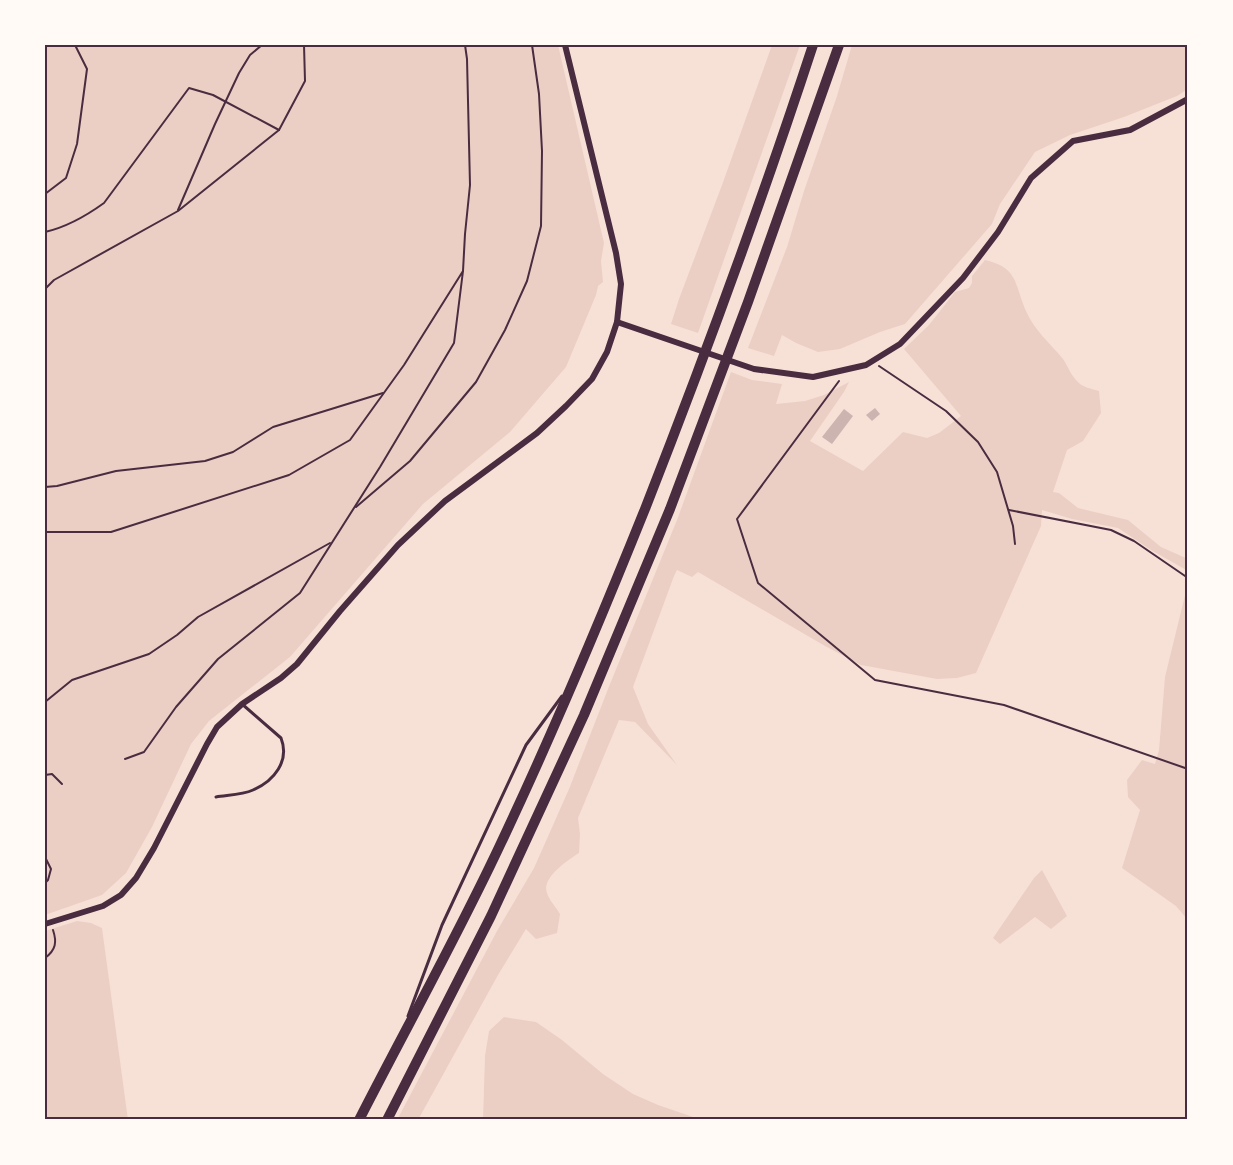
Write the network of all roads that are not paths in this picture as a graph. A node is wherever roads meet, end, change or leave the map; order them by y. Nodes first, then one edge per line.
1 (565, 45) edge
2 (813, 45) edge
3 (839, 45) edge
4 (1188, 99) edge
5 (617, 322) junction
6 (577, 675) junction
7 (242, 704) junction
8 (216, 797) dead end
9 (48, 923) edge
10 (395, 1051) junction
11 (359, 1120) edge
12 (387, 1120) edge

1 - 5 street
2 - 6 highway
3 - 12 highway
4 - 5 street
5 - 7 street
6 - 10 highway
6 - 10 lane
7 - 8 lane
7 - 9 street
10 - 11 highway

